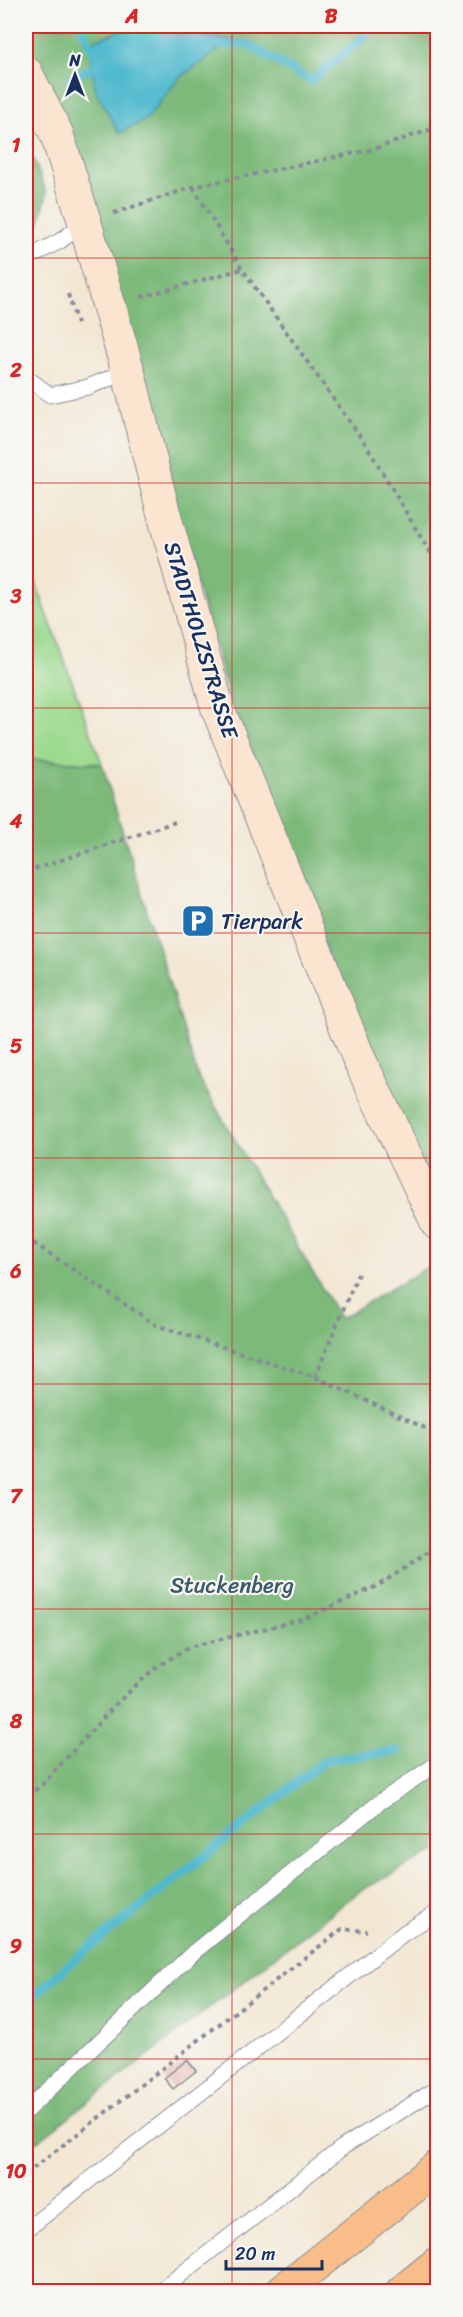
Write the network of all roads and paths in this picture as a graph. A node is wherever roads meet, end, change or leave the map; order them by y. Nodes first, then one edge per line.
1 (26, 73) edge
2 (438, 127) edge
3 (193, 187) junction
4 (85, 223) junction
5 (26, 259) edge
6 (242, 269) junction
7 (110, 305) junction
8 (128, 371) junction
9 (26, 377) edge
10 (438, 566) edge
11 (175, 822) dead end
12 (26, 872) edge
13 (438, 1224) edge
14 (26, 1238) edge
15 (358, 1274) dead end
16 (315, 1377) junction
17 (438, 1434) edge
18 (438, 1546) edge
19 (438, 1763) edge
20 (26, 1794) edge
21 (438, 1912) edge
22 (404, 1933) junction
23 (438, 2088) edge
24 (26, 2111) edge
25 (438, 2167) edge
26 (26, 2174) edge
27 (26, 2230) edge
28 (438, 2263) edge
29 (159, 2292) edge
30 (281, 2292) edge
31 (402, 2292) edge

1 - 4 street, STADTHOLZSTRASSE
2 - 3 path
3 - 4 path
3 - 6 path
4 - 5 lane
4 - 7 street, STADTHOLZSTRASSE
6 - 7 path
6 - 10 path
7 - 8 street, STADTHOLZSTRASSE
8 - 9 lane
8 - 13 street, STADTHOLZSTRASSE
11 - 12 path
14 - 16 path
15 - 16 path
16 - 17 path
18 - 20 path
19 - 24 lane
21 - 22 lane
22 - 26 path
22 - 27 lane
23 - 29 lane
25 - 30 highway
28 - 31 highway

